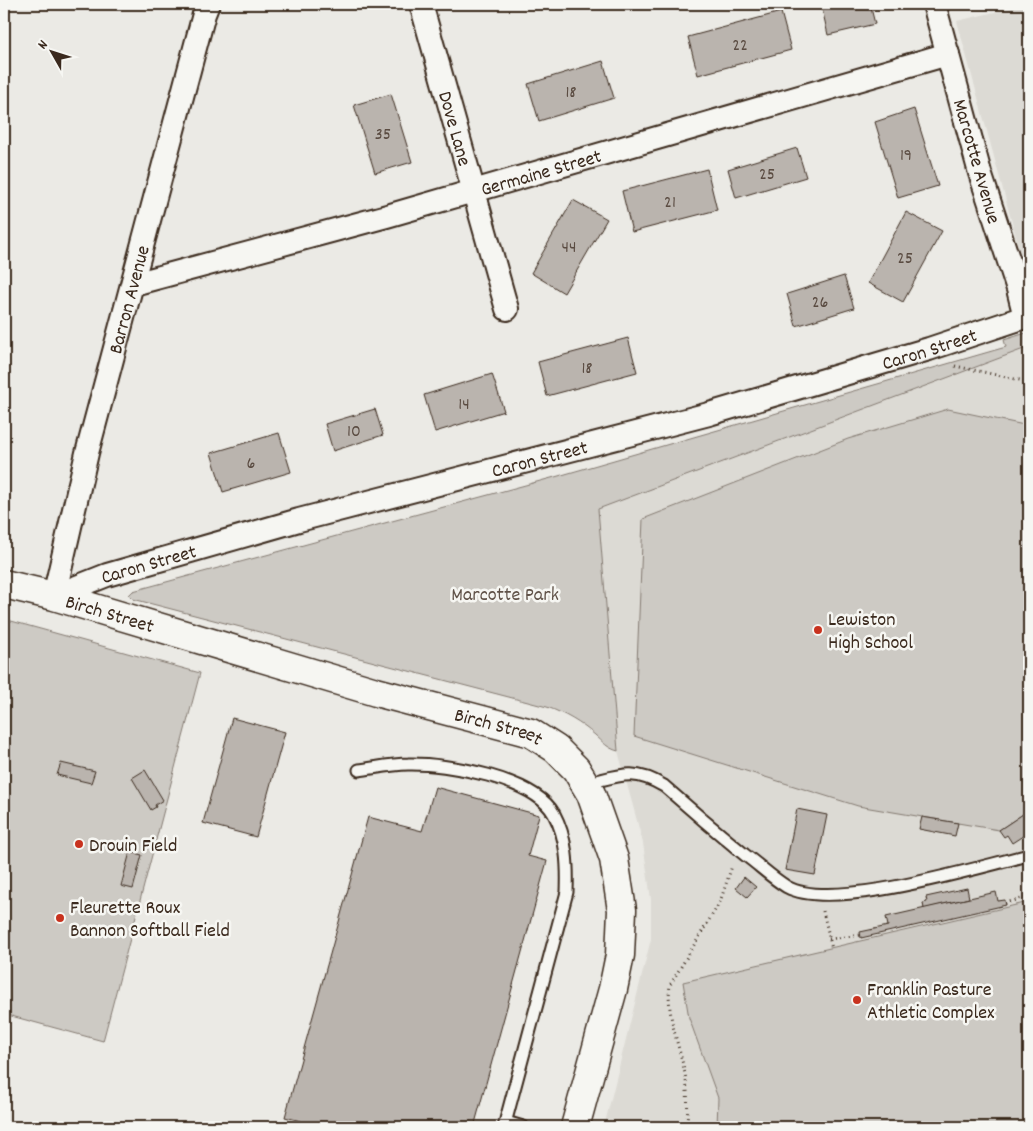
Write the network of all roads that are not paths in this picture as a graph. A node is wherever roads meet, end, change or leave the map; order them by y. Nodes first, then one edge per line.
1 (208, 4) edge
2 (421, 4) edge
3 (934, 4) edge
4 (948, 54) junction
5 (474, 190) junction
6 (134, 284) junction
7 (507, 309) dead end
8 (1025, 317) joint
9 (4, 584) edge
10 (54, 596) junction
11 (359, 770) dead end
12 (585, 784) junction
13 (1029, 855) edge
14 (505, 1125) edge
15 (523, 1127) edge
16 (575, 1127) edge

1 - 6 street, Barron Avenue
2 - 5 street, Dove Lane
3 - 4 street, Marcotte Avenue
4 - 5 street, Germaine Street
4 - 8 street, Marcotte Avenue
5 - 6 street, Germaine Street
5 - 7 street, Dove Lane
6 - 10 street, Barron Avenue
8 - 10 street, Caron Street
9 - 10 street, Birch Street
10 - 12 street, Birch Street
11 - 14 lane
12 - 13 lane
12 - 16 street, Birch Street
14 - 15 lane

